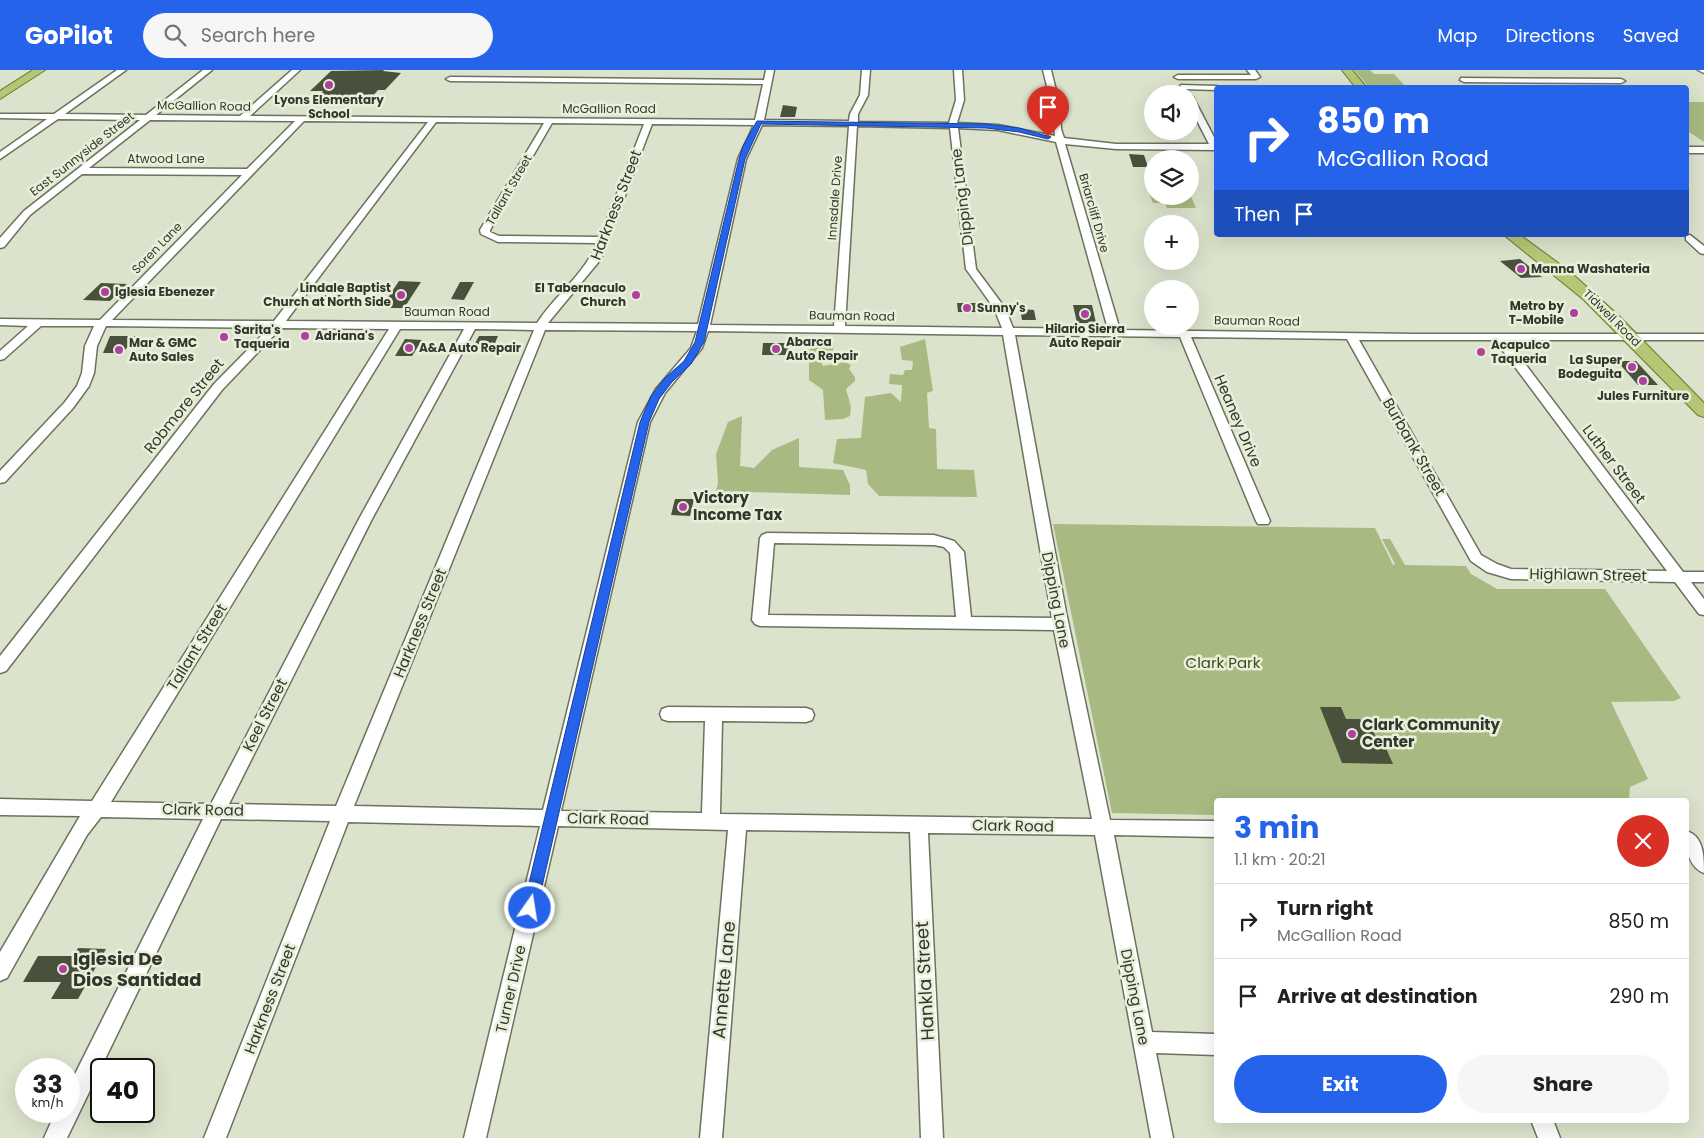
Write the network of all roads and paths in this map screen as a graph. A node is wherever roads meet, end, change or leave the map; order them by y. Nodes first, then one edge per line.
1 (32, 70) edge
2 (40, 70) edge
3 (122, 70) edge
4 (208, 70) edge
5 (296, 70) edge
6 (770, 70) edge
7 (866, 70) edge
8 (958, 70) edge
9 (1047, 70) edge
10 (1337, 70) edge
11 (1347, 70) edge
12 (1530, 70) edge
13 (1609, 70) edge
14 (1252, 71) edge
15 (1177, 73) edge
16 (450, 79) dead end
17 (1542, 80) junction
18 (20, 81) junction
19 (767, 82) junction
20 (1183, 85) edge
21 (1349, 85) edge
22 (1360, 85) edge
23 (1469, 85) edge
24 (1214, 88) edge
25 (1199, 89) edge
26 (0, 90) edge
27 (0, 96) edge
28 (0, 116) edge
29 (1199, 116) edge
30 (55, 117) junction
31 (149, 118) junction
32 (242, 118) junction
33 (301, 119) junction
34 (433, 120) junction
35 (549, 122) junction
36 (649, 122) junction
37 (759, 122) junction
38 (853, 124) junction
39 (954, 125) junction
40 (1061, 141) junction
41 (1214, 143) edge
42 (1214, 147) edge
43 (1689, 150) edge
44 (1704, 150) edge
45 (0, 156) edge
46 (82, 171) junction
47 (249, 172) junction
48 (1514, 237) edge
49 (1529, 237) edge
50 (1690, 238) dead end
51 (603, 240) junction
52 (0, 245) edge
53 (1704, 251) edge
54 (1589, 280) junction
55 (1574, 281) junction
56 (0, 322) edge
57 (37, 323) junction
58 (103, 323) junction
59 (277, 325) junction
60 (397, 326) junction
61 (470, 326) junction
62 (540, 326) junction
63 (704, 328) junction
64 (839, 329) junction
65 (1008, 331) junction
66 (1115, 333) junction
67 (1144, 333) edge
68 (1199, 334) edge
69 (1184, 335) edge
70 (1350, 336) junction
71 (1704, 337) edge
72 (1499, 338) junction
73 (1632, 338) junction
74 (1648, 338) junction
75 (0, 357) edge
76 (1704, 394) edge
77 (1704, 412) edge
78 (0, 479) edge
79 (1263, 521) dead end
80 (1476, 558) joint
81 (1679, 577) junction
82 (1704, 577) edge
83 (1704, 610) edge
84 (964, 622) junction
85 (1060, 624) junction
86 (0, 667) edge
87 (668, 714) dead end
88 (714, 714) junction
89 (806, 716) dead end
90 (0, 807) edge
91 (97, 808) junction
92 (216, 810) junction
93 (343, 813) junction
94 (550, 817) junction
95 (711, 821) junction
96 (738, 822) junction
97 (919, 825) junction
98 (1103, 828) junction
99 (1214, 829) edge
100 (1693, 840) edge
101 (1704, 865) edge
102 (0, 971) edge
103 (1143, 1042) junction
104 (1214, 1044) edge
105 (80, 1086) edge
106 (62, 1123) edge
107 (1543, 1123) edge
108 (55, 1138) edge
109 (215, 1138) edge
110 (475, 1138) edge
111 (711, 1138) edge
112 (932, 1138) edge
113 (1162, 1138) edge
114 (1549, 1138) edge

1 - 18 main road
2 - 18 main road
3 - 30 street
4 - 31 street, East Sunnyside Street
5 - 32 street
6 - 19 street, Turner Drive
7 - 38 street, Innsdale Drive
8 - 39 street, Dipping Lane
9 - 40 street, Briarcliff Drive
10 - 21 main road
11 - 22 main road
12 - 17 street
13 - 17 street
14 - 15 street
15 - 20 street
16 - 19 street
17 - 23 street
18 - 26 main road
18 - 27 main road
19 - 37 street, Turner Drive
24 - 25 street
28 - 30 street, McGallion Road
29 - 41 street
30 - 31 street, McGallion Road
30 - 45 street
31 - 32 street, McGallion Road
31 - 46 street, East Sunnyside Street
32 - 33 street, McGallion Road
33 - 34 street, McGallion Road
33 - 47 street, Soren Lane
34 - 35 street, McGallion Road
34 - 59 street, Robmore Street
35 - 36 street, McGallion Road
35 - 51 street, Tallant Street
36 - 37 street, McGallion Road
36 - 51 street, Harkness Street
37 - 38 street, McGallion Road
37 - 63 street, Turner Drive
38 - 39 street, McGallion Road
38 - 64 street, Innsdale Drive
39 - 40 street, McGallion Road
39 - 65 street, Dipping Lane
40 - 42 street, McGallion Road
40 - 66 street, Briarcliff Drive
43 - 44 street
46 - 47 street, Atwood Lane
46 - 52 street, East Sunnyside Street
47 - 58 street, Soren Lane
48 - 55 main road, Tidwell Road
49 - 54 main road, Tidwell Road
50 - 53 street
51 - 62 street, Harkness Street
54 - 55 main road
54 - 74 main road, Tidwell Road
55 - 73 main road, Tidwell Road
56 - 57 street, Bauman Road
57 - 58 street, Bauman Road
57 - 75 street
58 - 59 street, Bauman Road
58 - 78 street, Soren Lane
59 - 60 street, Bauman Road
59 - 86 street, Robmore Street
60 - 61 street, Bauman Road
60 - 91 street, Tallant Street
61 - 62 street, Bauman Road
61 - 92 street, Keel Street
62 - 63 street, Bauman Road
62 - 93 street, Harkness Street
63 - 64 street, Bauman Road
63 - 94 street, Turner Drive
64 - 65 street, Bauman Road
65 - 66 street, Bauman Road
65 - 85 street, Dipping Lane
66 - 67 street, Bauman Road
68 - 70 street, Bauman Road
69 - 79 street, Heaney Drive
70 - 72 street, Bauman Road
70 - 80 street, Burbank Street
71 - 74 street, Bauman Road
72 - 73 street, Bauman Road
72 - 81 street, Luther Street
73 - 74 street, Bauman Road
73 - 77 main road, Tidwell Road
74 - 76 main road, Tidwell Road
80 - 81 street, Highlawn Street
81 - 82 street, Highlawn Street
81 - 83 street, Luther Street
84 - 84 street
84 - 85 street
85 - 98 street, Dipping Lane
87 - 88 street
88 - 89 street
88 - 95 street
90 - 91 street, Clark Road
91 - 92 street, Clark Road
91 - 102 street, Tallant Street
92 - 93 street, Clark Road
92 - 105 street, Keel Street
93 - 94 street, Clark Road
93 - 109 street, Harkness Street
94 - 95 street, Clark Road
94 - 110 street, Turner Drive
95 - 96 street, Clark Road
96 - 97 street, Clark Road
96 - 111 street, Annette Lane
97 - 98 street, Clark Road
97 - 112 street, Hankla Street
98 - 99 street, Clark Road
98 - 103 street, Dipping Lane
100 - 101 street
103 - 104 street
103 - 113 street, Dipping Lane
106 - 108 street, Keel Street
107 - 114 street

